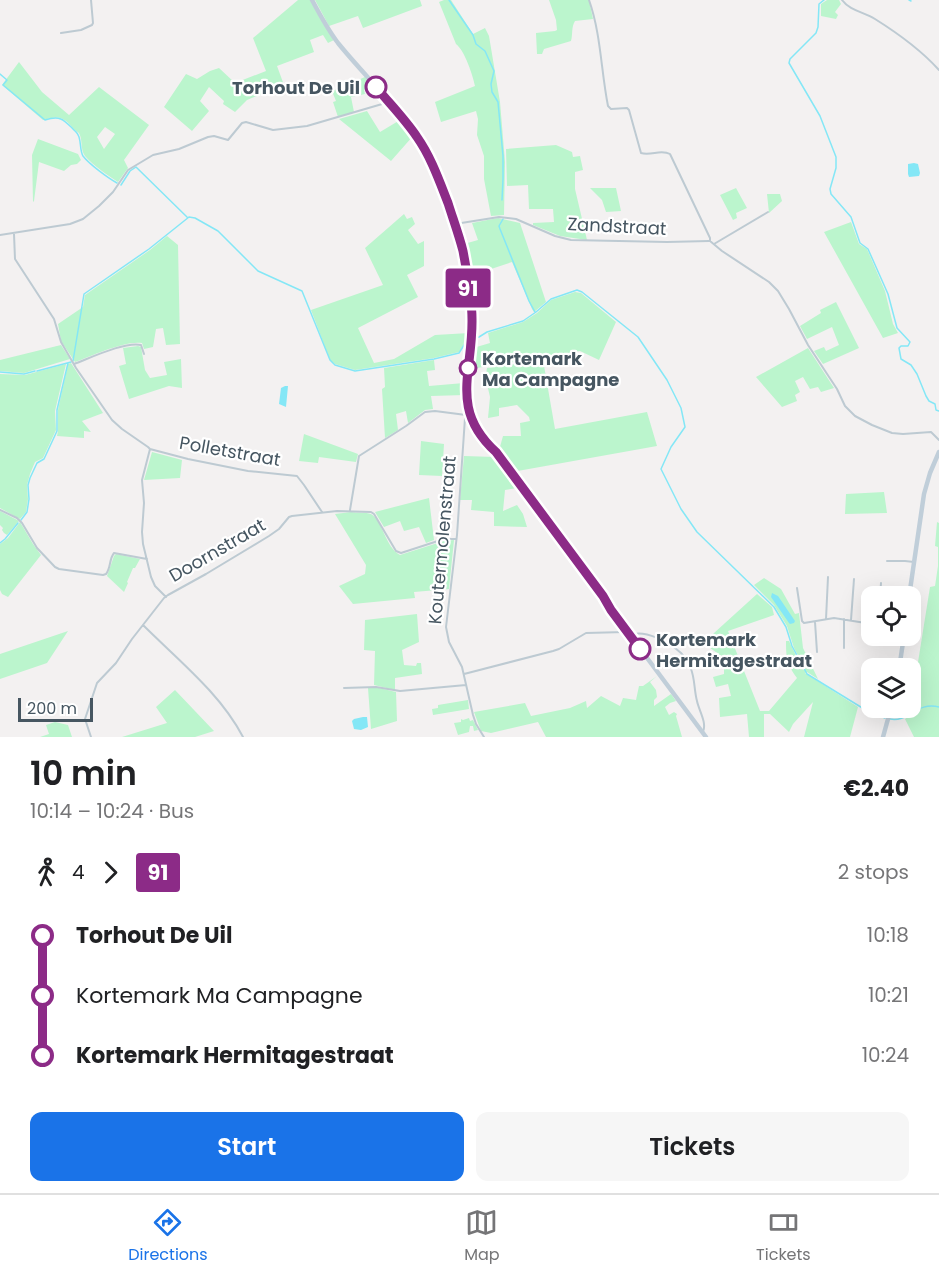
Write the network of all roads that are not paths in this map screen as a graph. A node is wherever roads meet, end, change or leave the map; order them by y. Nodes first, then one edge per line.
1 (91, 0) edge
2 (312, 0) edge
3 (589, 0) edge
4 (842, 0) edge
5 (61, 33) dead end
6 (939, 70) edge
7 (389, 102) junction
8 (768, 212) dead end
9 (455, 224) junction
10 (14, 233) junction
11 (0, 235) edge
12 (710, 241) junction
13 (714, 244) junction
14 (144, 354) dead end
15 (74, 364) junction
16 (467, 414) junction
17 (939, 440) edge
18 (150, 450) junction
19 (939, 452) edge
20 (0, 510) edge
21 (350, 510) junction
22 (322, 512) junction
23 (456, 539) junction
24 (147, 559) junction
25 (887, 561) dead end
26 (914, 562) junction
27 (828, 577) dead end
28 (854, 579) dead end
29 (881, 583) dead end
30 (881, 586) edge
31 (911, 586) edge
32 (797, 588) dead end
33 (166, 597) junction
34 (826, 619) junction
35 (844, 619) junction
36 (851, 620) junction
37 (815, 622) junction
38 (861, 622) edge
39 (143, 625) junction
40 (628, 633) junction
41 (844, 648) dead end
42 (817, 652) dead end
43 (464, 674) junction
44 (466, 685) junction
45 (344, 688) dead end
46 (888, 718) edge
47 (705, 735) edge
48 (91, 737) edge
49 (243, 737) edge
50 (484, 737) edge
51 (883, 737) edge

1 - 5 street
2 - 7 street
3 - 12 street
4 - 6 street
7 - 9 street
7 - 10 street
8 - 13 street
9 - 12 street, Zandstraat
9 - 16 street
10 - 11 street
10 - 15 street, Polletstraat
12 - 13 street
13 - 17 street
14 - 15 street
15 - 18 street, Polletstraat
16 - 21 street
16 - 23 street, Koutermolenstraat
16 - 40 street
18 - 22 street, Polletstraat
18 - 24 street
19 - 26 street
20 - 24 street
21 - 22 street, Doornstraat
21 - 23 street, Doornstraat
22 - 33 street, Doornstraat
23 - 43 street, Koutermolenstraat
24 - 33 street
25 - 26 street
26 - 31 street
27 - 34 street
28 - 36 street
29 - 30 street
32 - 37 street
33 - 39 street, Doornstraat
34 - 35 street
34 - 37 street
35 - 36 street
35 - 41 street
36 - 38 street
37 - 42 street
39 - 48 street, Doornstraat
39 - 49 street
40 - 43 street
40 - 47 street
40 - 47 street
43 - 44 street, Koutermolenstraat
44 - 45 street
44 - 50 street, Koutermolenstraat
46 - 51 street

